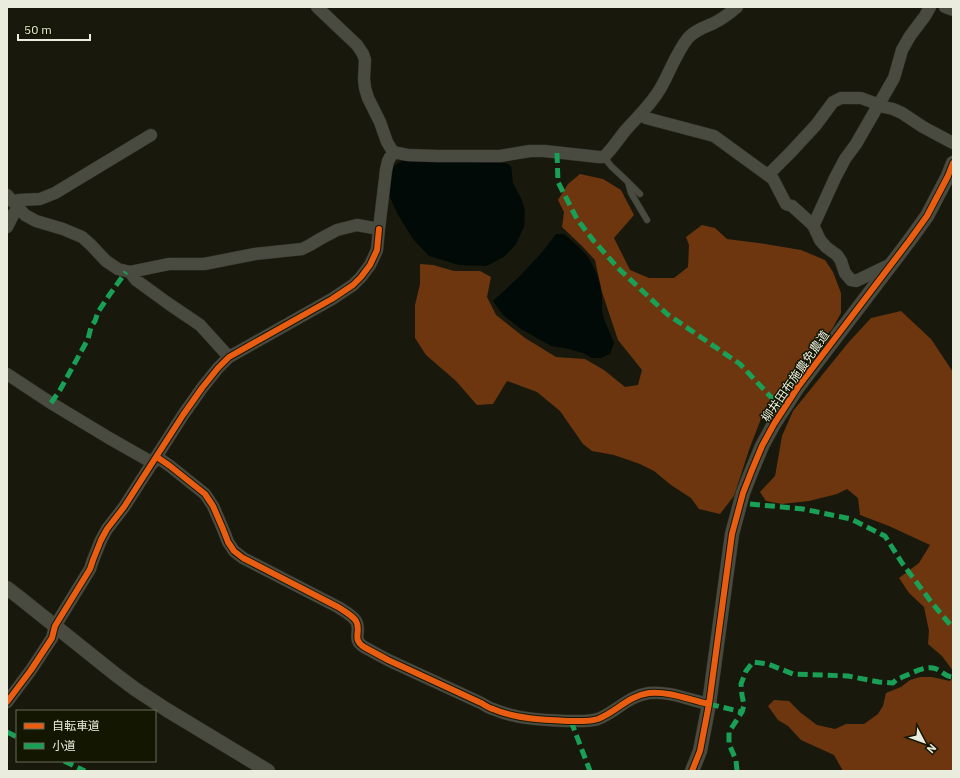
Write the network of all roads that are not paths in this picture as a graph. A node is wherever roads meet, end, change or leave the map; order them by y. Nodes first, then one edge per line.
1 (317, 7) edge
2 (737, 7) edge
3 (930, 7) edge
4 (945, 7) edge
5 (953, 10) edge
6 (879, 105) junction
7 (642, 114) junction
8 (150, 135) dead end
9 (953, 143) edge
10 (393, 152) junction
11 (604, 157) junction
12 (953, 163) edge
13 (768, 175) junction
14 (628, 182) junction
15 (640, 194) dead end
16 (13, 202) edge
17 (647, 220) dead end
18 (813, 225) junction
19 (7, 228) edge
20 (379, 229) junction
21 (890, 265) junction
22 (130, 272) junction
23 (228, 357) junction
24 (7, 374) edge
25 (155, 460) junction
26 (7, 588) edge
27 (55, 626) junction
28 (7, 702) edge
29 (708, 704) junction
30 (268, 771) edge
31 (692, 771) edge

1 - 10 street
2 - 7 street
3 - 6 street
4 - 5 street
6 - 9 street
6 - 13 street
6 - 18 street
7 - 11 street
7 - 13 street
8 - 16 street
10 - 11 street
10 - 20 street
11 - 14 lane
12 - 21 street, 柳井田布施農免農道
13 - 18 street
14 - 15 lane
14 - 17 lane
16 - 19 street
16 - 22 street
18 - 21 street
20 - 22 street
20 - 23 street
21 - 29 street, 柳井田布施農免農道
22 - 23 street
23 - 25 street
24 - 25 street
25 - 27 street
25 - 29 street
26 - 27 street
27 - 28 street
27 - 30 street
29 - 31 street, 柳井田布施農免農道

